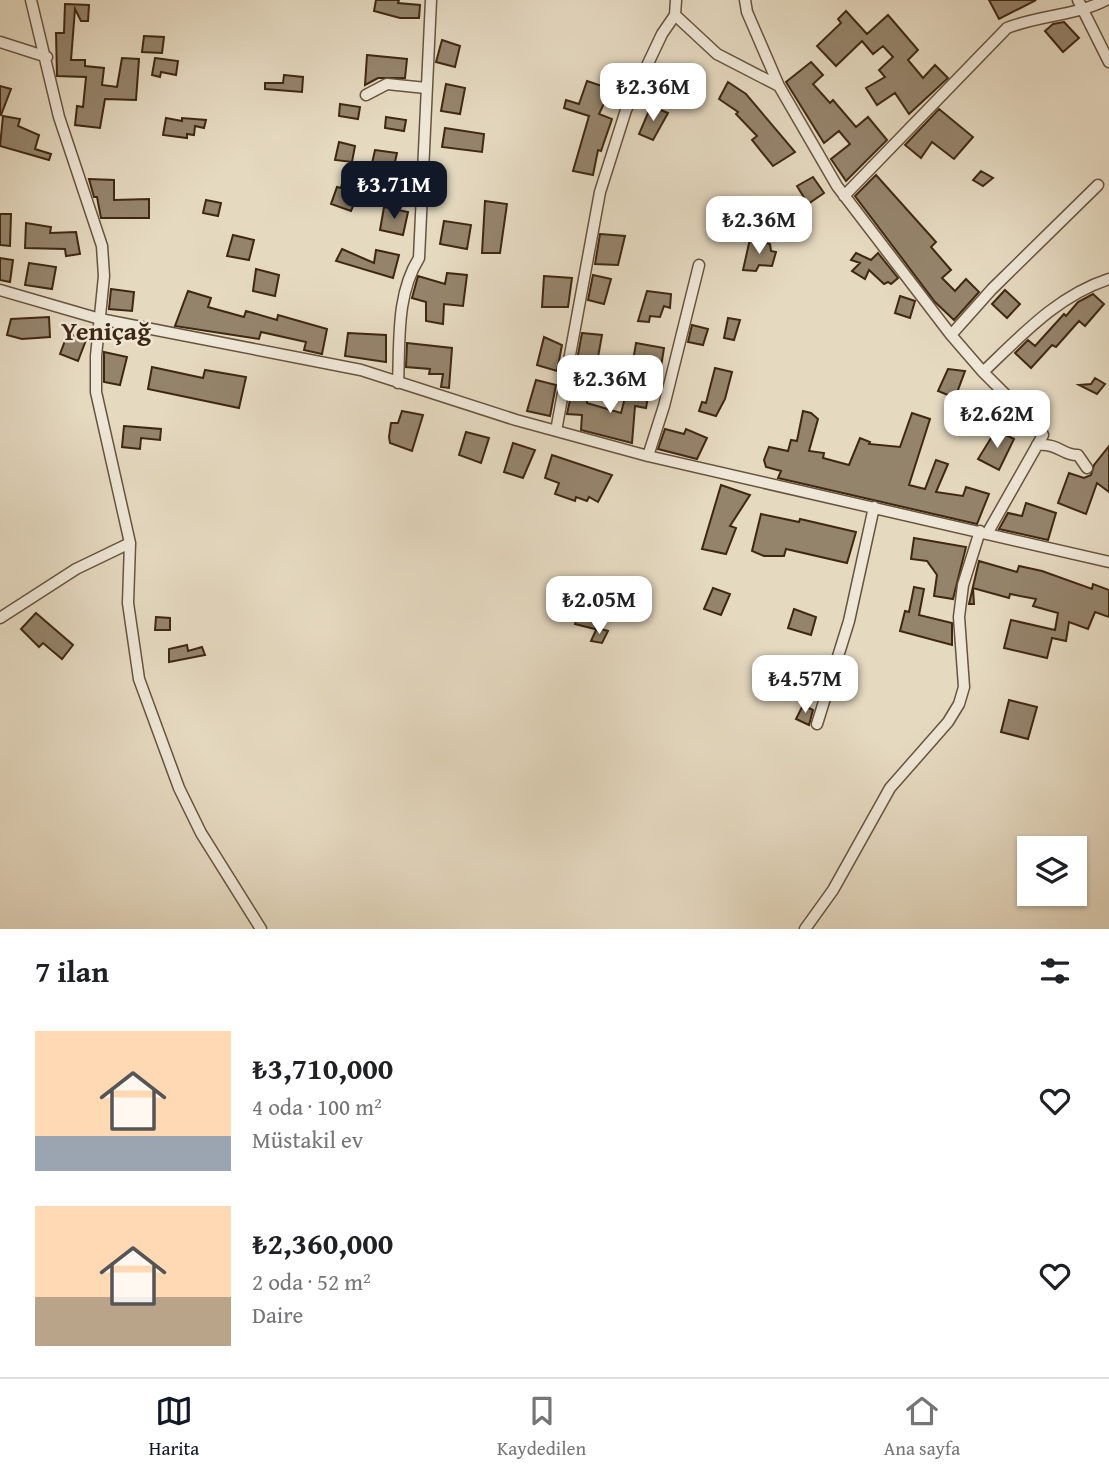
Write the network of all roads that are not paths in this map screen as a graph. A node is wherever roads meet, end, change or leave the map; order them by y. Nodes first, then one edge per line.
1 (31, 0) edge
2 (430, 0) edge
3 (676, 0) edge
4 (744, 0) edge
5 (1078, 0) edge
6 (1106, 0) edge
7 (1083, 12) junction
8 (675, 15) junction
9 (0, 42) edge
10 (47, 57) junction
11 (1109, 62) edge
12 (779, 86) junction
13 (426, 88) junction
14 (366, 95) dead end
15 (1098, 185) dead end
16 (844, 196) junction
17 (699, 265) dead end
18 (1109, 279) edge
19 (0, 290) edge
20 (100, 319) junction
21 (951, 335) junction
22 (983, 372) junction
23 (398, 383) junction
24 (556, 431) junction
25 (1037, 445) junction
26 (648, 456) junction
27 (1087, 468) dead end
28 (874, 507) junction
29 (984, 531) junction
30 (131, 542) junction
31 (1109, 562) edge
32 (0, 618) edge
33 (817, 724) dead end
34 (261, 929) edge
35 (805, 929) edge

1 - 10 street
2 - 13 street
3 - 8 street
4 - 12 street
5 - 7 street
6 - 7 street
7 - 11 street
7 - 16 street
8 - 12 street
8 - 24 street
9 - 10 street
10 - 20 street
12 - 16 street
13 - 14 street
13 - 23 street
15 - 21 street
16 - 21 street
17 - 26 street
18 - 22 street
19 - 20 street
20 - 23 street
20 - 30 street
21 - 22 street
22 - 25 street
23 - 24 street
24 - 26 street
25 - 27 street
25 - 29 street
26 - 28 street
28 - 29 street
28 - 33 street
29 - 31 street
29 - 35 street
30 - 32 street
30 - 34 street

